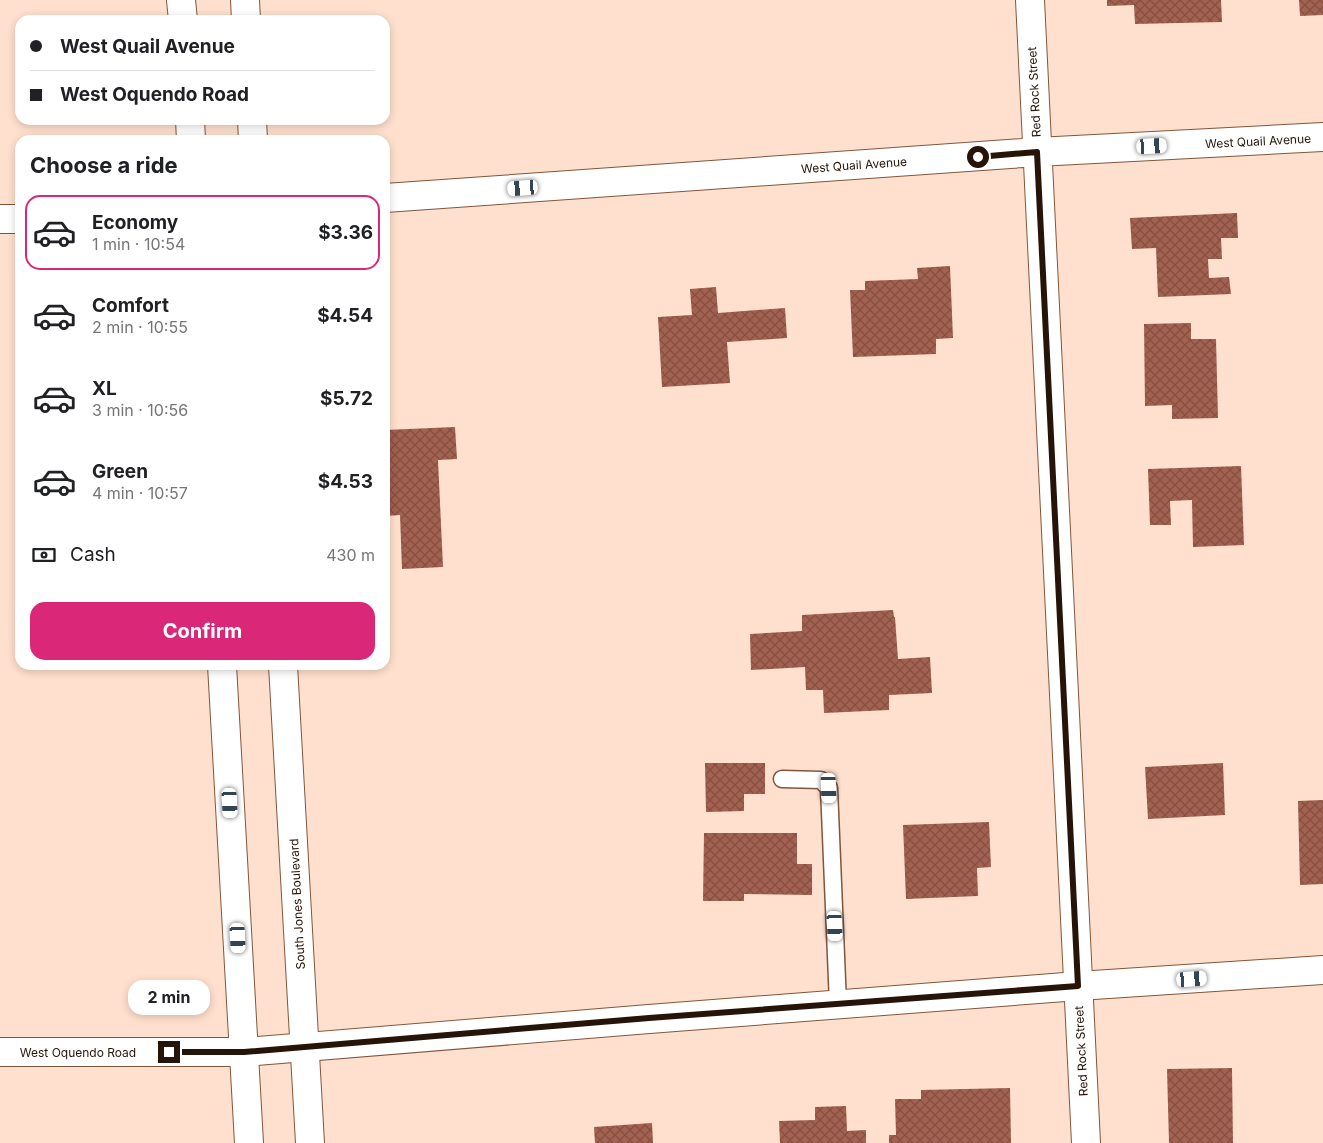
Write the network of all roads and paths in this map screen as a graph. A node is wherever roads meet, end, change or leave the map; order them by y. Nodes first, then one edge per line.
1 (181, 0) edge
2 (245, 0) edge
3 (1030, 0) edge
4 (182, 15) edge
5 (246, 15) edge
6 (1323, 137) edge
7 (1037, 152) junction
8 (390, 198) edge
9 (0, 219) edge
10 (15, 219) edge
11 (222, 670) edge
12 (283, 670) edge
13 (782, 779) dead end
14 (1323, 970) edge
15 (1078, 986) junction
16 (838, 1004) junction
17 (305, 1047) junction
18 (0, 1052) edge
19 (244, 1052) junction
20 (249, 1143) edge
21 (310, 1143) edge
22 (1086, 1143) edge

1 - 4 street
2 - 5 street
3 - 7 street, Red Rock Street
6 - 7 street, West Quail Avenue
7 - 8 street, West Quail Avenue
7 - 15 street, Red Rock Street
9 - 10 street
11 - 19 street
12 - 17 street, South Jones Boulevard
13 - 16 lane
14 - 15 street, West Oquendo Road
15 - 16 street, West Oquendo Road
15 - 22 street, Red Rock Street
16 - 17 street, West Oquendo Road
17 - 19 street, West Oquendo Road
17 - 21 street, South Jones Boulevard
18 - 19 street, West Oquendo Road
19 - 20 street

